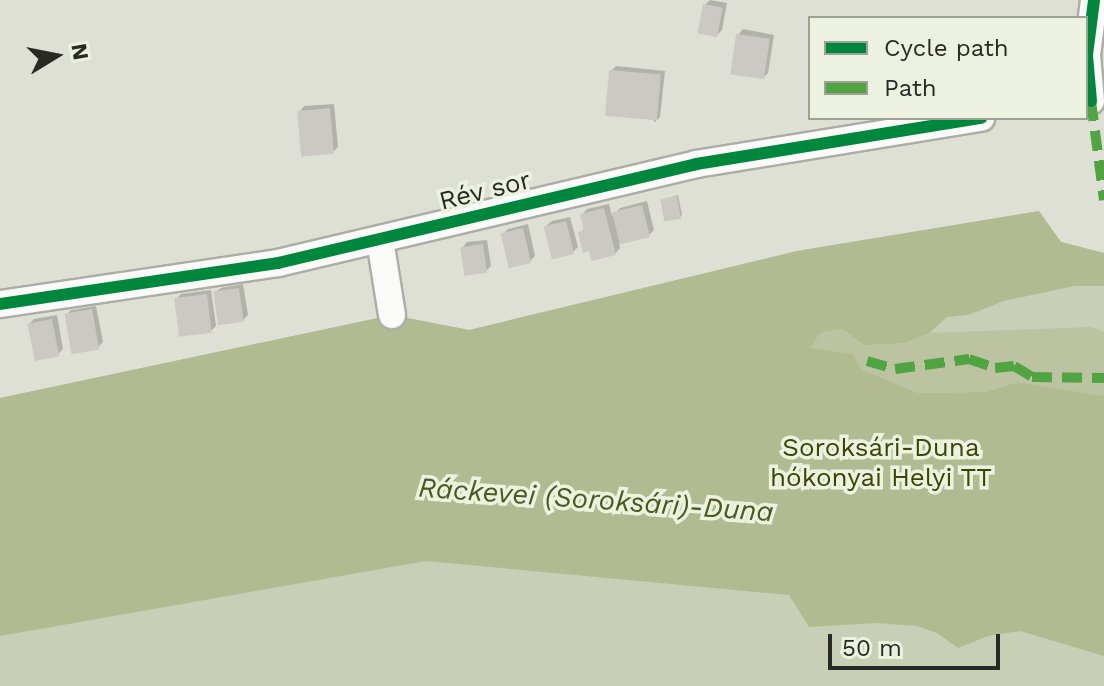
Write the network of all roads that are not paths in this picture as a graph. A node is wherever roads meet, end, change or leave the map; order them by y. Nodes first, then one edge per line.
1 (1094, 0) edge
2 (1088, 47) edge
3 (1088, 61) edge
4 (1094, 100) edge
5 (969, 120) edge
6 (380, 240) junction
7 (0, 304) edge
8 (392, 315) dead end

1 - 2 street
3 - 4 street
5 - 6 street, Rév sor
6 - 7 street, Rév sor
6 - 8 street

